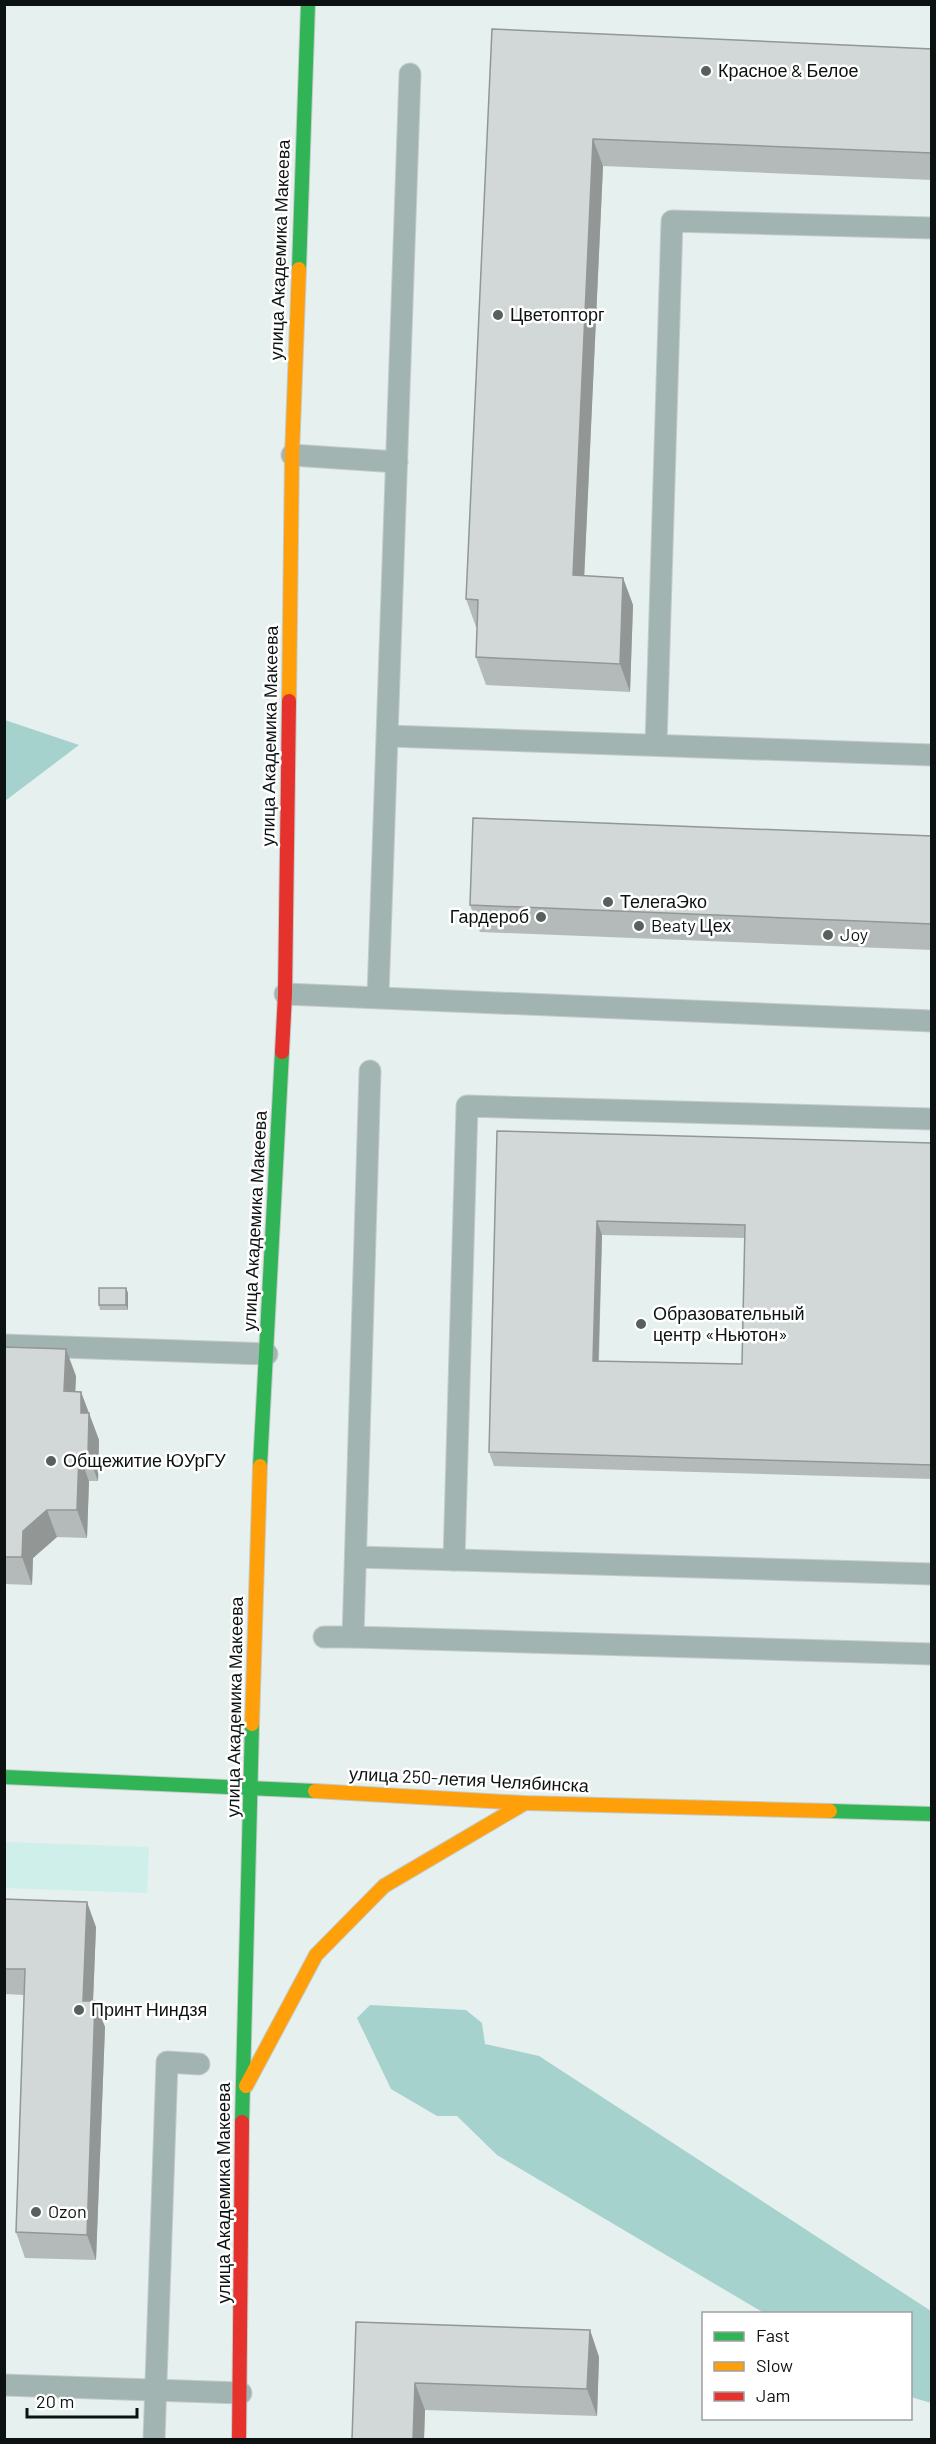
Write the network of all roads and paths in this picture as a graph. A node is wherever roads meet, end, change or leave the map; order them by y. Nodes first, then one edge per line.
1 (308, 4) edge
2 (410, 74) dead end
3 (932, 228) edge
4 (292, 455) junction
5 (398, 462) junction
6 (388, 736) junction
7 (656, 744) junction
8 (932, 755) edge
9 (285, 994) junction
10 (378, 996) junction
11 (932, 1021) edge
12 (370, 1071) dead end
13 (932, 1119) edge
14 (4, 1345) edge
15 (267, 1354) junction
16 (356, 1557) junction
17 (454, 1560) junction
18 (932, 1574) edge
19 (324, 1637) dead end
20 (353, 1637) junction
21 (932, 1654) edge
22 (4, 1778) edge
23 (251, 1789) junction
24 (525, 1803) junction
25 (932, 1814) edge
26 (199, 2064) dead end
27 (242, 2093) junction
28 (4, 2385) edge
29 (156, 2390) junction
30 (241, 2394) junction
31 (154, 2439) edge
32 (239, 2439) edge

1 - 4 street, улица Академика Макеева
2 - 5 lane
3 - 7 lane
4 - 5 lane
4 - 9 street, улица Академика Макеева
5 - 6 lane
6 - 7 lane
6 - 10 lane
7 - 8 lane
9 - 10 lane
9 - 15 street, улица Академика Макеева
10 - 11 lane
12 - 16 lane
13 - 17 lane
14 - 15 lane
15 - 23 street, улица Академика Макеева
16 - 17 lane
16 - 20 lane
17 - 18 lane
19 - 20 lane
20 - 21 lane
22 - 23 street, улица 250-летия Челябинска
23 - 24 street, улица 250-летия Челябинска
23 - 27 street, улица Академика Макеева
24 - 25 street, улица 250-летия Челябинска
24 - 27 street
26 - 29 lane
27 - 30 street, улица Академика Макеева
28 - 29 lane
29 - 30 lane
29 - 31 lane
30 - 32 street, улица Академика Макеева

